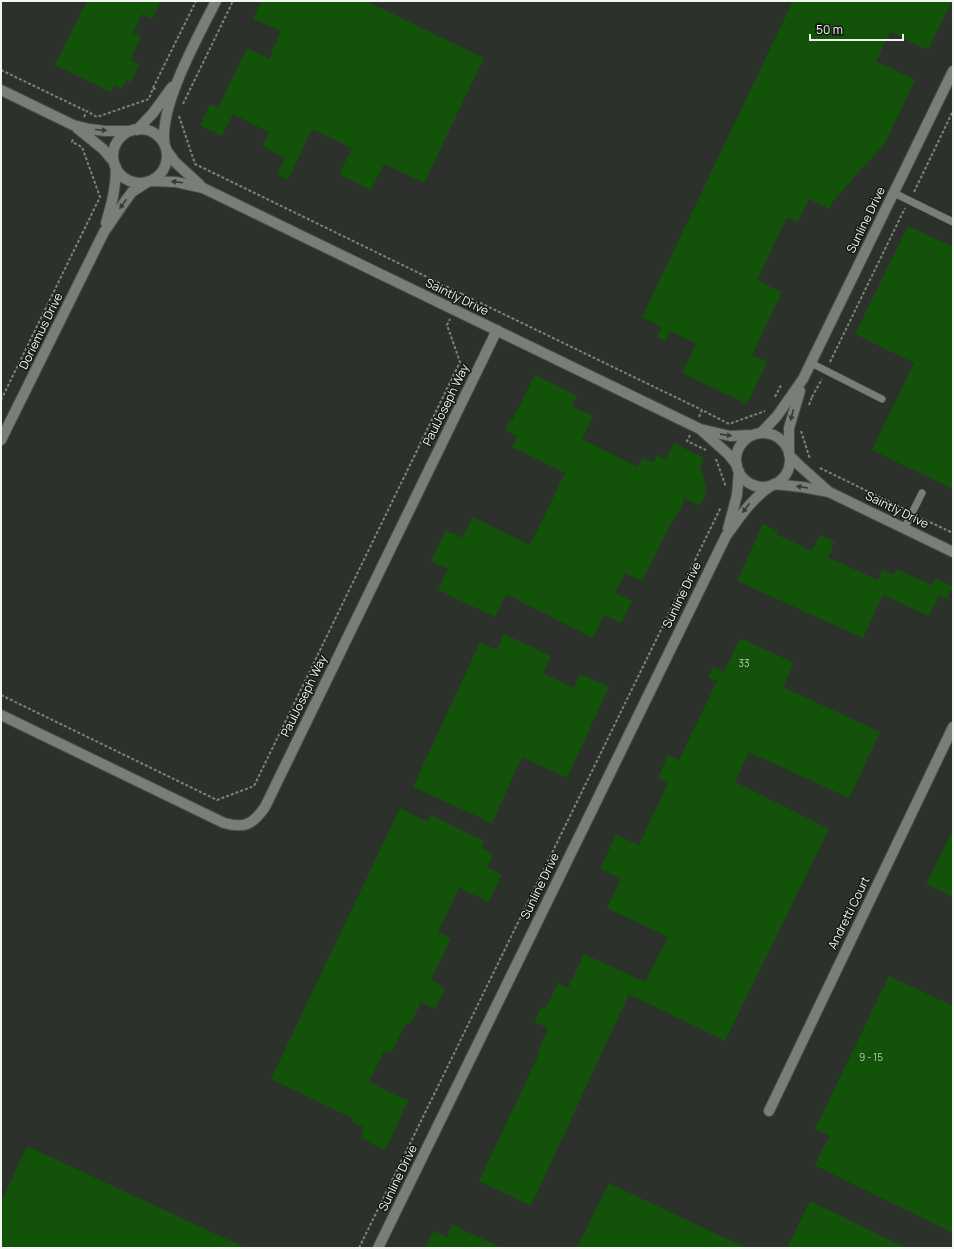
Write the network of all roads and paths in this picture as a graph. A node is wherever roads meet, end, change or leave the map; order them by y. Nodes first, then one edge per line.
1 (196, 1) edge
2 (216, 1) edge
3 (233, 1) edge
4 (1, 70) edge
5 (953, 72) edge
6 (153, 88) junction
7 (1, 90) edge
8 (169, 96) junction
9 (183, 104) junction
10 (180, 109) dead end
11 (953, 111) edge
12 (87, 112) junction
13 (178, 114) dead end
14 (77, 127) junction
15 (134, 130) junction
16 (166, 149) junction
17 (115, 164) junction
18 (150, 181) junction
19 (203, 188) junction
20 (894, 193) junction
21 (909, 200) junction
22 (953, 222) edge
23 (104, 232) junction
24 (462, 294) junction
25 (454, 310) junction
26 (497, 330) junction
27 (811, 364) junction
28 (826, 371) junction
29 (803, 379) junction
30 (781, 385) dead end
31 (799, 392) junction
32 (812, 397) junction
33 (882, 399) dead end
34 (1, 400) edge
35 (772, 403) dead end
36 (702, 410) junction
37 (769, 410) dead end
38 (806, 411) dead end
39 (799, 425) dead end
40 (697, 428) junction
41 (757, 434) junction
42 (1, 440) edge
43 (708, 451) dead end
44 (789, 453) junction
45 (715, 455) dead end
46 (812, 464) dead end
47 (738, 468) junction
48 (819, 468) dead end
49 (773, 485) junction
50 (829, 492) junction
51 (728, 493) dead end
52 (922, 493) dead end
53 (721, 507) dead end
54 (912, 513) junction
55 (904, 528) junction
56 (953, 533) edge
57 (726, 536) junction
58 (953, 552) edge
59 (1, 695) edge
60 (1, 715) edge
61 (953, 727) edge
62 (769, 1111) dead end
63 (359, 1248) edge
64 (378, 1248) edge

1 - 6 path
2 - 8 street
3 - 9 path
4 - 12 path
5 - 20 street, Sunline Drive
6 - 8 path
6 - 12 path
7 - 14 street
8 - 9 path
8 - 15 street
8 - 16 street
9 - 10 path
11 - 21 path
12 - 14 path
13 - 24 path
14 -> 15 street
14 - 17 street
14 - 34 path
15 - 16 street
15 - 17 street
16 - 18 street
16 - 19 street, Saintly Drive
17 - 18 street
17 - 23 street, Doriemus Drive
19 -> 18 street, Saintly Drive
18 -> 23 street, Doriemus Drive
19 - 25 street, Saintly Drive
20 - 21 lane
20 - 27 street, Sunline Drive
21 - 22 lane
21 - 28 path
23 - 42 street, Doriemus Drive
24 - 25 path
24 - 36 path
25 - 26 street, Saintly Drive
25 - 59 path
26 - 40 street, Saintly Drive
26 - 60 street, PaulJoseph Way
27 - 28 lane
27 - 29 street, Sunline Drive
28 - 32 path
28 - 33 lane
29 - 31 street, Sunline Drive
29 - 41 street, Sunline Drive
30 - 35 path
31 - 32 path
31 -> 44 street, Sunline Drive
32 - 38 path
36 - 37 path
36 - 40 path
39 - 46 path
40 -> 41 street, Saintly Drive
40 - 43 path
40 - 47 street, Saintly Drive
41 - 44 street
41 - 47 street
44 - 49 street
44 - 50 street, Saintly Drive
45 - 51 path
47 - 49 street
47 - 57 street, Sunline Drive
48 - 54 path
50 -> 49 street, Saintly Drive
49 -> 57 street, Sunline Drive
50 - 55 street, Saintly Drive
52 - 54 lane
53 - 63 path
54 - 55 lane
54 - 56 path
55 - 58 street, Saintly Drive
57 - 64 street, Sunline Drive
61 - 62 street, Andretti Court

